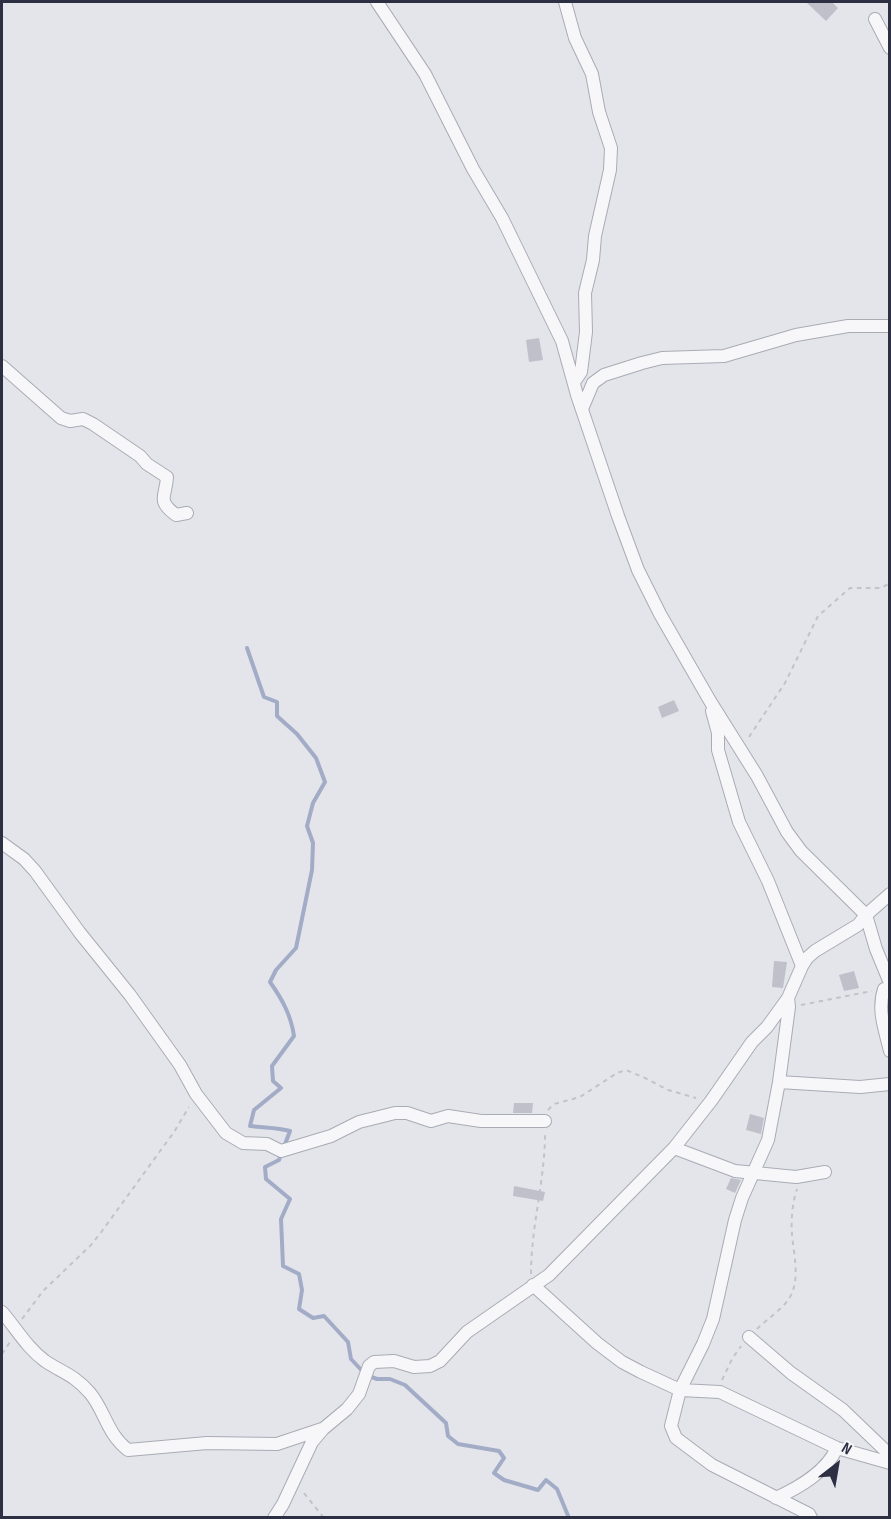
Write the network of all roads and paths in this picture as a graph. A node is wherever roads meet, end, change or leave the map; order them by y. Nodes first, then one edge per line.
1 (377, 2) edge
2 (566, 2) edge
3 (875, 19) dead end
4 (890, 48) edge
5 (890, 326) edge
6 (2, 366) edge
7 (574, 382) junction
8 (582, 409) junction
9 (187, 513) dead end
10 (890, 583) edge
11 (710, 701) junction
12 (741, 750) junction
13 (2, 843) edge
14 (890, 894) edge
15 (866, 915) junction
16 (802, 966) junction
17 (886, 986) edge
18 (789, 1003) junction
19 (890, 1051) edge
20 (778, 1082) junction
21 (890, 1084) edge
22 (196, 1095) junction
23 (711, 1101) junction
24 (545, 1121) junction
25 (674, 1148) junction
26 (755, 1172) junction
27 (825, 1172) dead end
28 (801, 1176) junction
29 (533, 1285) junction
30 (2, 1312) edge
31 (15, 1327) junction
32 (749, 1337) junction
33 (680, 1390) junction
34 (720, 1392) junction
35 (322, 1429) junction
36 (837, 1448) junction
37 (890, 1455) edge
38 (890, 1463) edge
39 (293, 1482) junction
40 (776, 1498) junction
41 (274, 1518) edge
42 (324, 1518) edge
43 (811, 1518) edge

1 - 7 street
2 - 7 street
3 - 4 street
5 - 8 street
6 - 9 street
7 - 8 street
8 - 11 street
10 - 12 path
11 - 12 street
11 - 16 street
12 - 15 street
13 - 22 street
14 - 15 street
15 - 16 street
15 - 17 street
16 - 18 street
17 - 18 path
17 - 19 street
18 - 20 street
18 - 23 street
20 - 21 street
20 - 26 street
22 - 24 street
22 - 31 path
23 - 24 path
23 - 25 street
24 - 29 path
25 - 26 street
25 - 29 street
26 - 28 street
26 - 33 street
27 - 28 street
28 - 32 path
29 - 33 street
29 - 35 street
30 - 31 street
31 - 35 street
32 - 34 path
32 - 37 street
33 - 34 street
33 - 40 street
34 - 36 street
35 - 39 street
36 - 38 street
36 - 40 street
39 - 41 street
39 - 42 path
40 - 43 street

